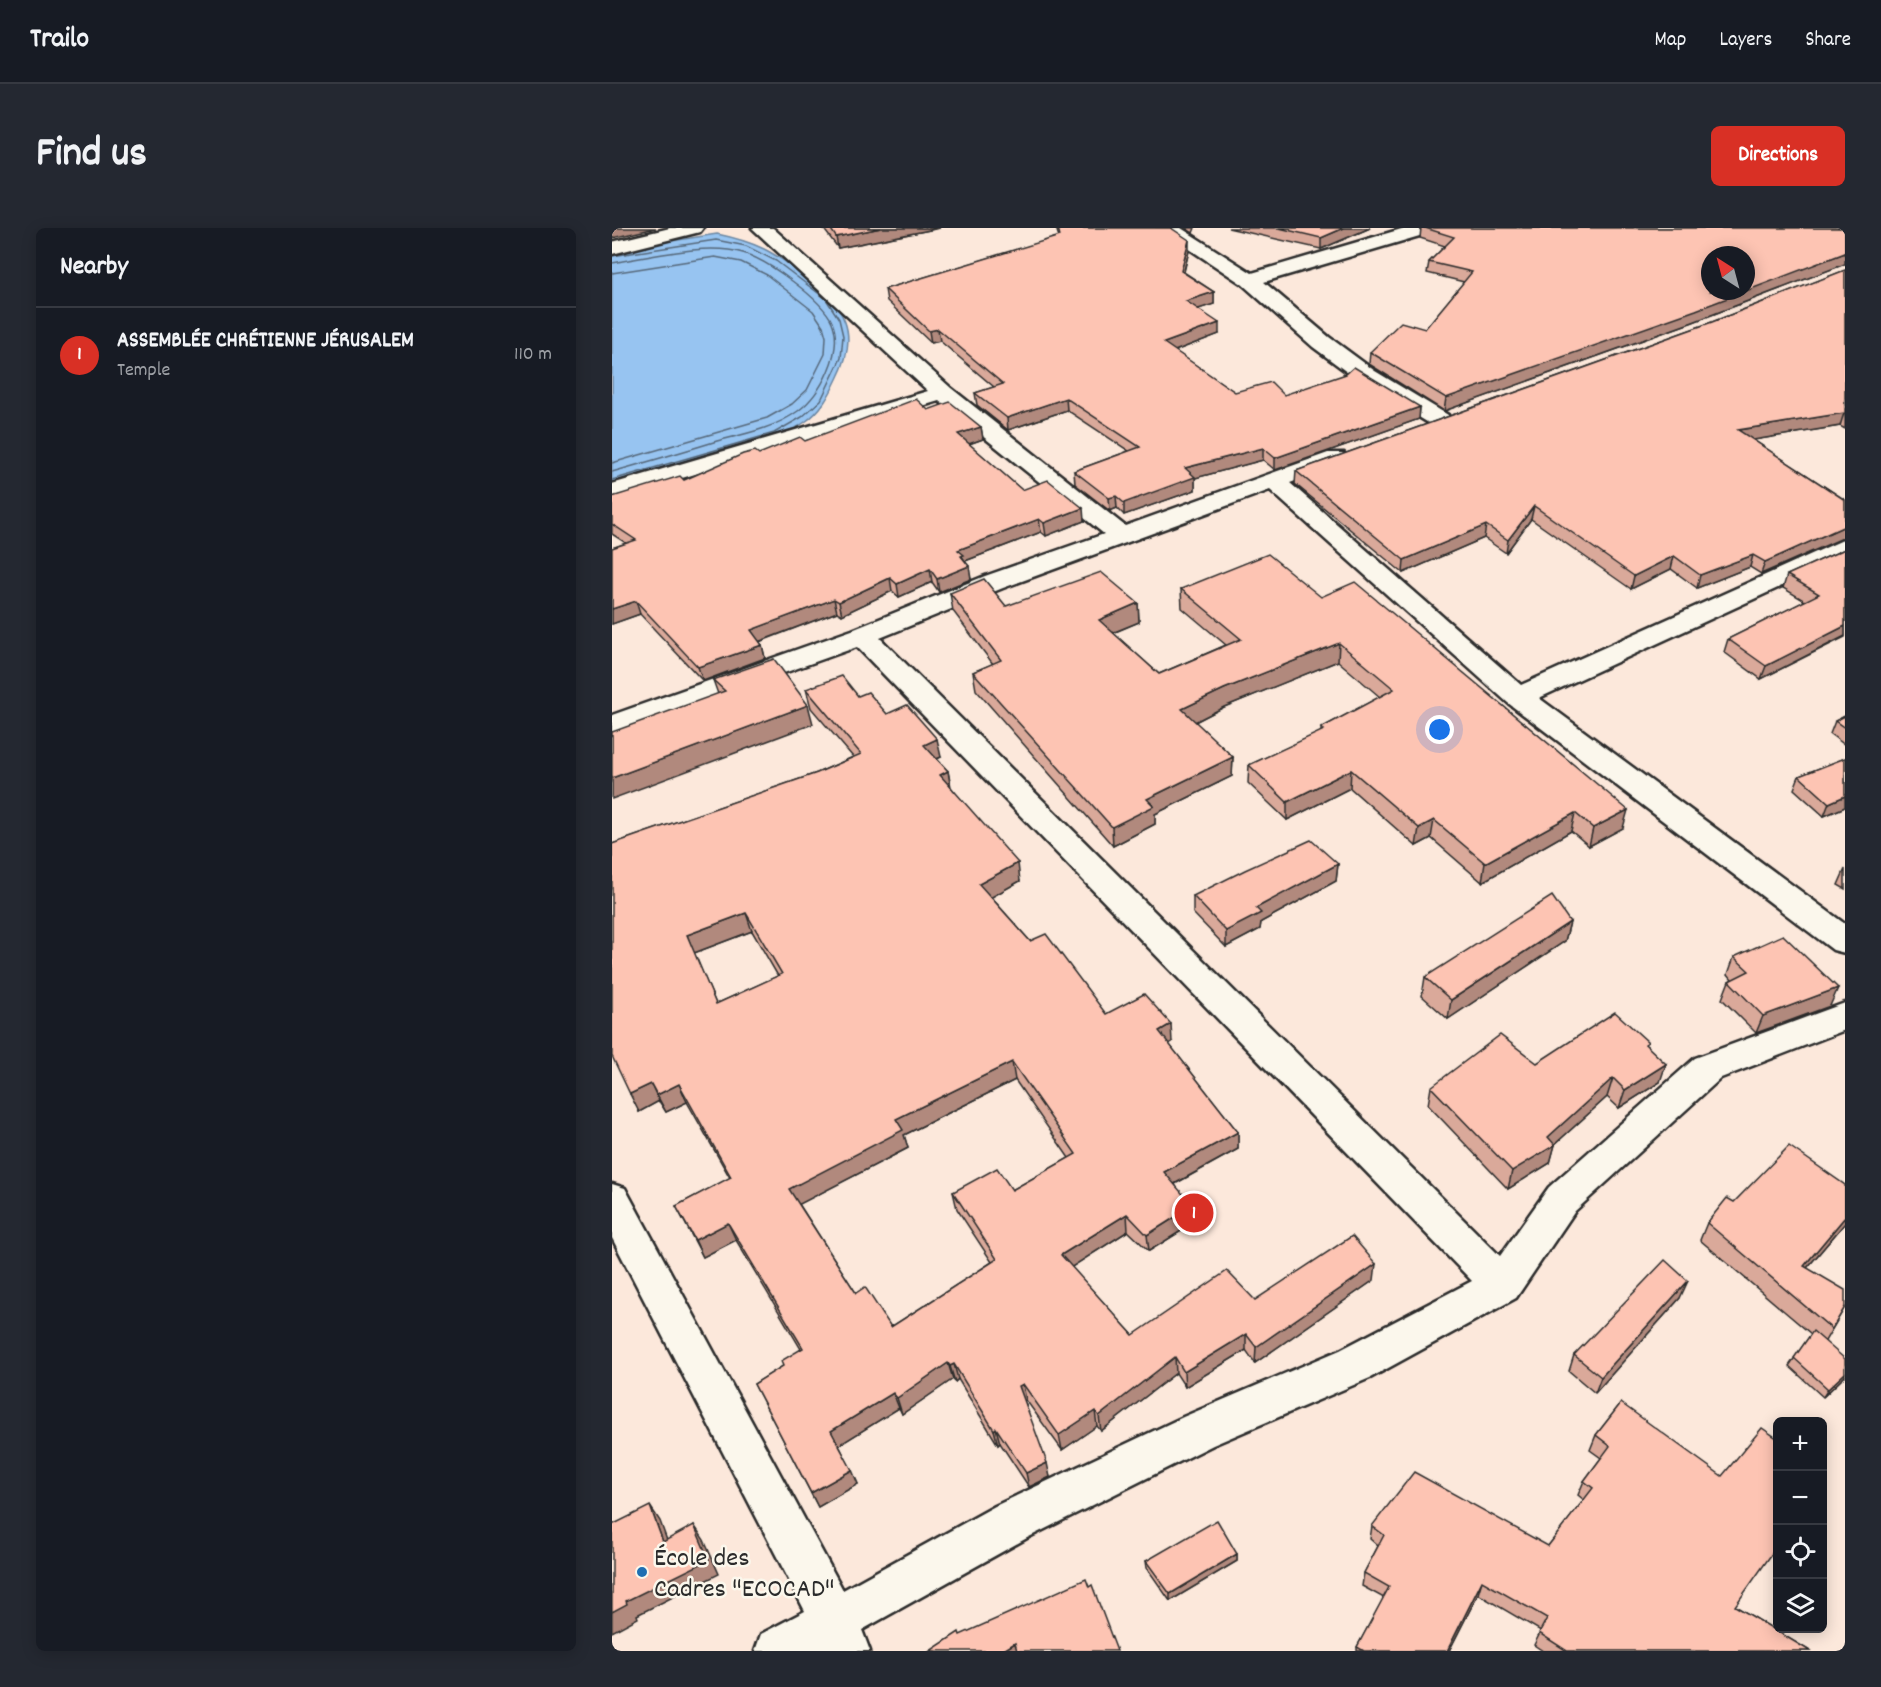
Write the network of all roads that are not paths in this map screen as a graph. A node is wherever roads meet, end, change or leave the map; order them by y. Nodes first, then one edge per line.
1 (693, 228) edge
2 (762, 228) edge
3 (1168, 228) edge
4 (1426, 228) edge
5 (612, 248) edge
6 (1249, 280) junction
7 (944, 393) junction
8 (1407, 432) edge
9 (1362, 448) edge
10 (1274, 481) junction
11 (612, 492) edge
12 (1122, 536) junction
13 (1845, 547) edge
14 (862, 636) junction
15 (1518, 697) junction
16 (612, 725) edge
17 (1845, 941) edge
18 (1845, 1016) edge
19 (612, 1200) edge
20 (1502, 1285) junction
21 (840, 1636) edge
22 (778, 1651) edge

1 - 5 street
2 - 7 street
3 - 6 street
4 - 6 street
6 - 8 street
7 - 11 street
7 - 12 street
9 - 10 street
10 - 12 street
10 - 15 street
12 - 14 street
13 - 15 street
14 - 16 street
14 - 20 street
15 - 17 street
18 - 20 street
19 - 21 street
20 - 21 street
21 - 22 street

